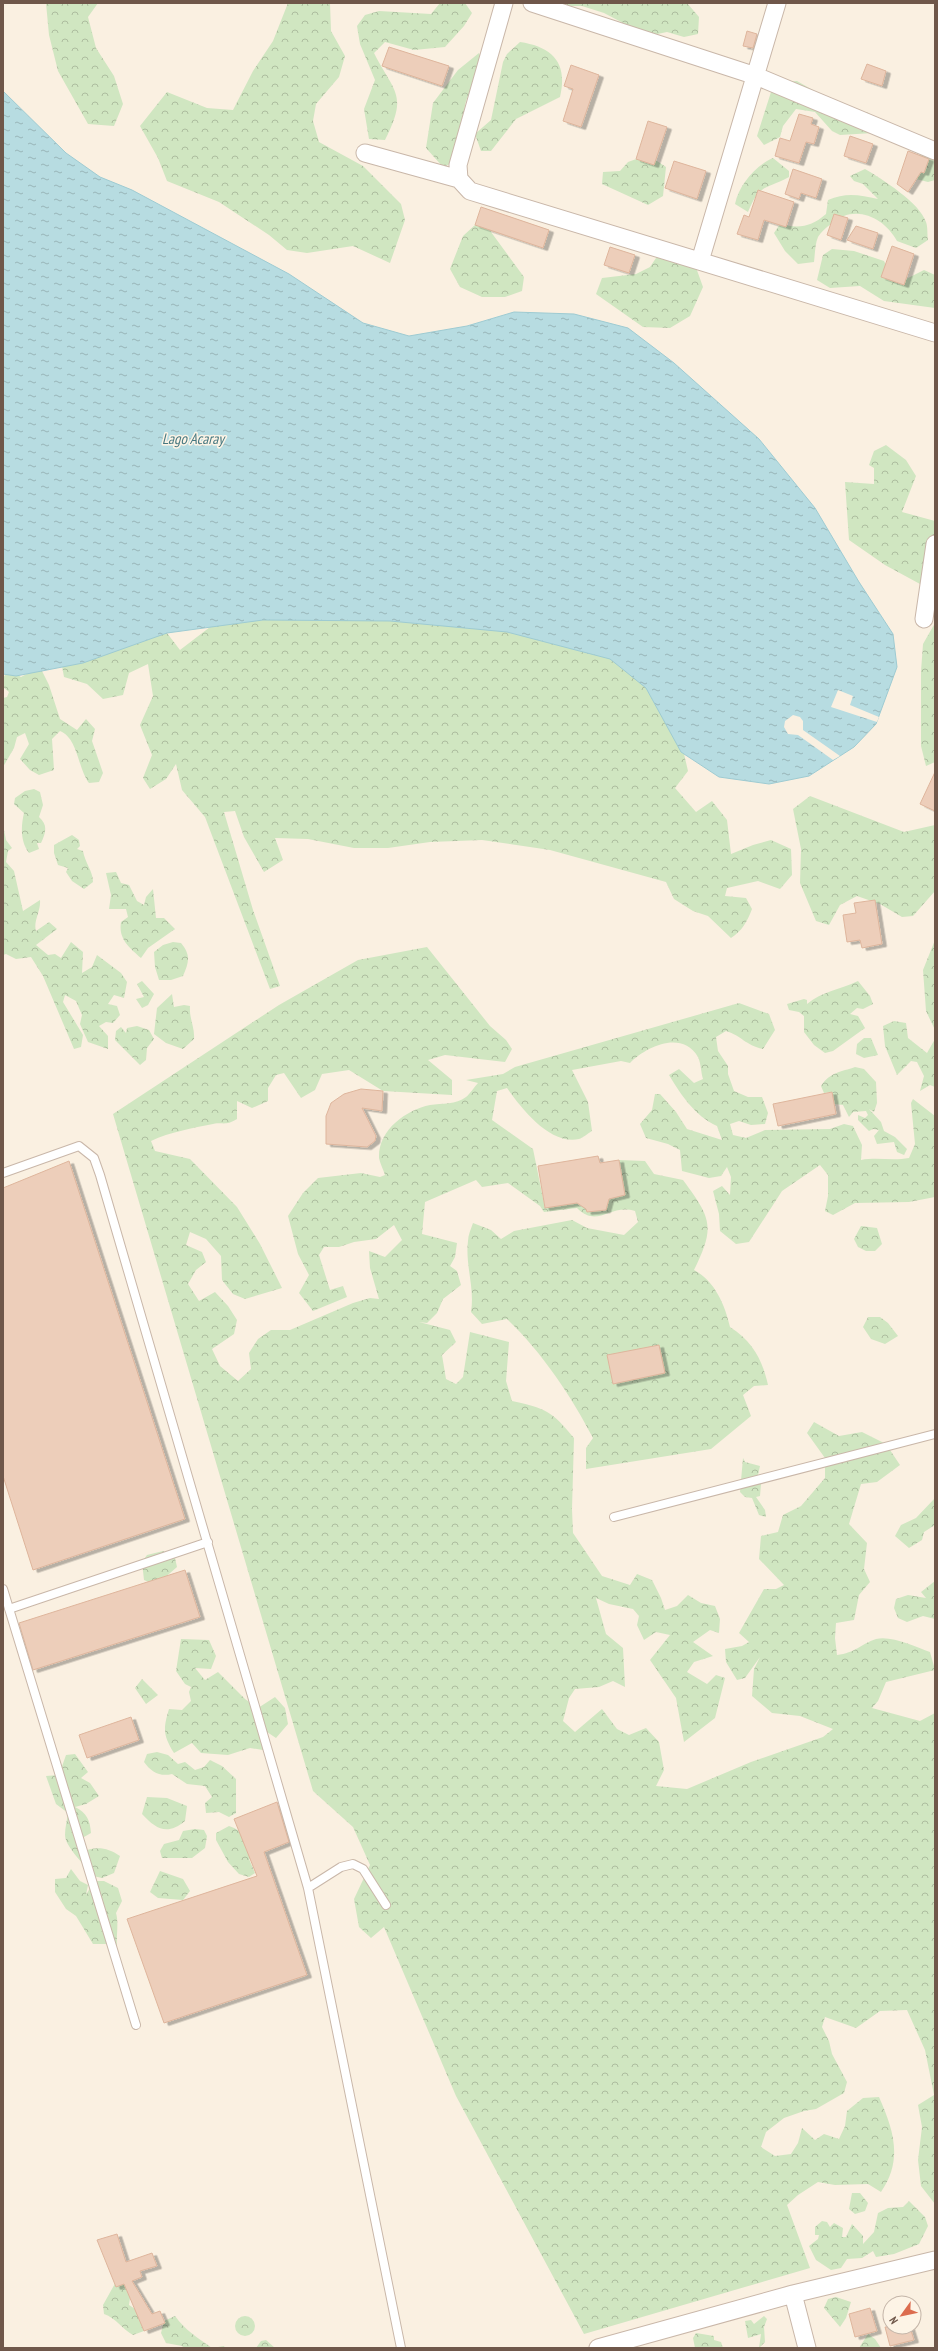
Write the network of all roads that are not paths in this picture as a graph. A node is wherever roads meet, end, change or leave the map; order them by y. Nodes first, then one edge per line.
1 (504, 3) edge
2 (532, 3) edge
3 (777, 3) edge
4 (756, 76) junction
5 (935, 151) edge
6 (365, 153) dead end
7 (459, 179) junction
8 (700, 261) junction
9 (935, 334) edge
10 (935, 544) edge
11 (924, 619) dead end
12 (3, 1173) edge
13 (935, 1434) edge
14 (614, 1517) dead end
15 (208, 1542) junction
16 (3, 1589) edge
17 (9, 1609) junction
18 (308, 1888) junction
19 (386, 1905) dead end
20 (136, 2025) dead end
21 (935, 2260) edge
22 (793, 2294) junction
23 (400, 2348) edge
24 (598, 2348) edge
25 (807, 2348) edge

1 - 7 street
2 - 4 street
3 - 4 street
4 - 5 street
4 - 8 street
6 - 7 street
7 - 8 street
8 - 9 street
10 - 11 street
12 - 15 lane
13 - 14 lane
15 - 17 lane
15 - 18 lane
16 - 17 lane
17 - 20 lane
18 - 19 lane
18 - 23 lane
21 - 22 street
22 - 24 street
22 - 25 street

